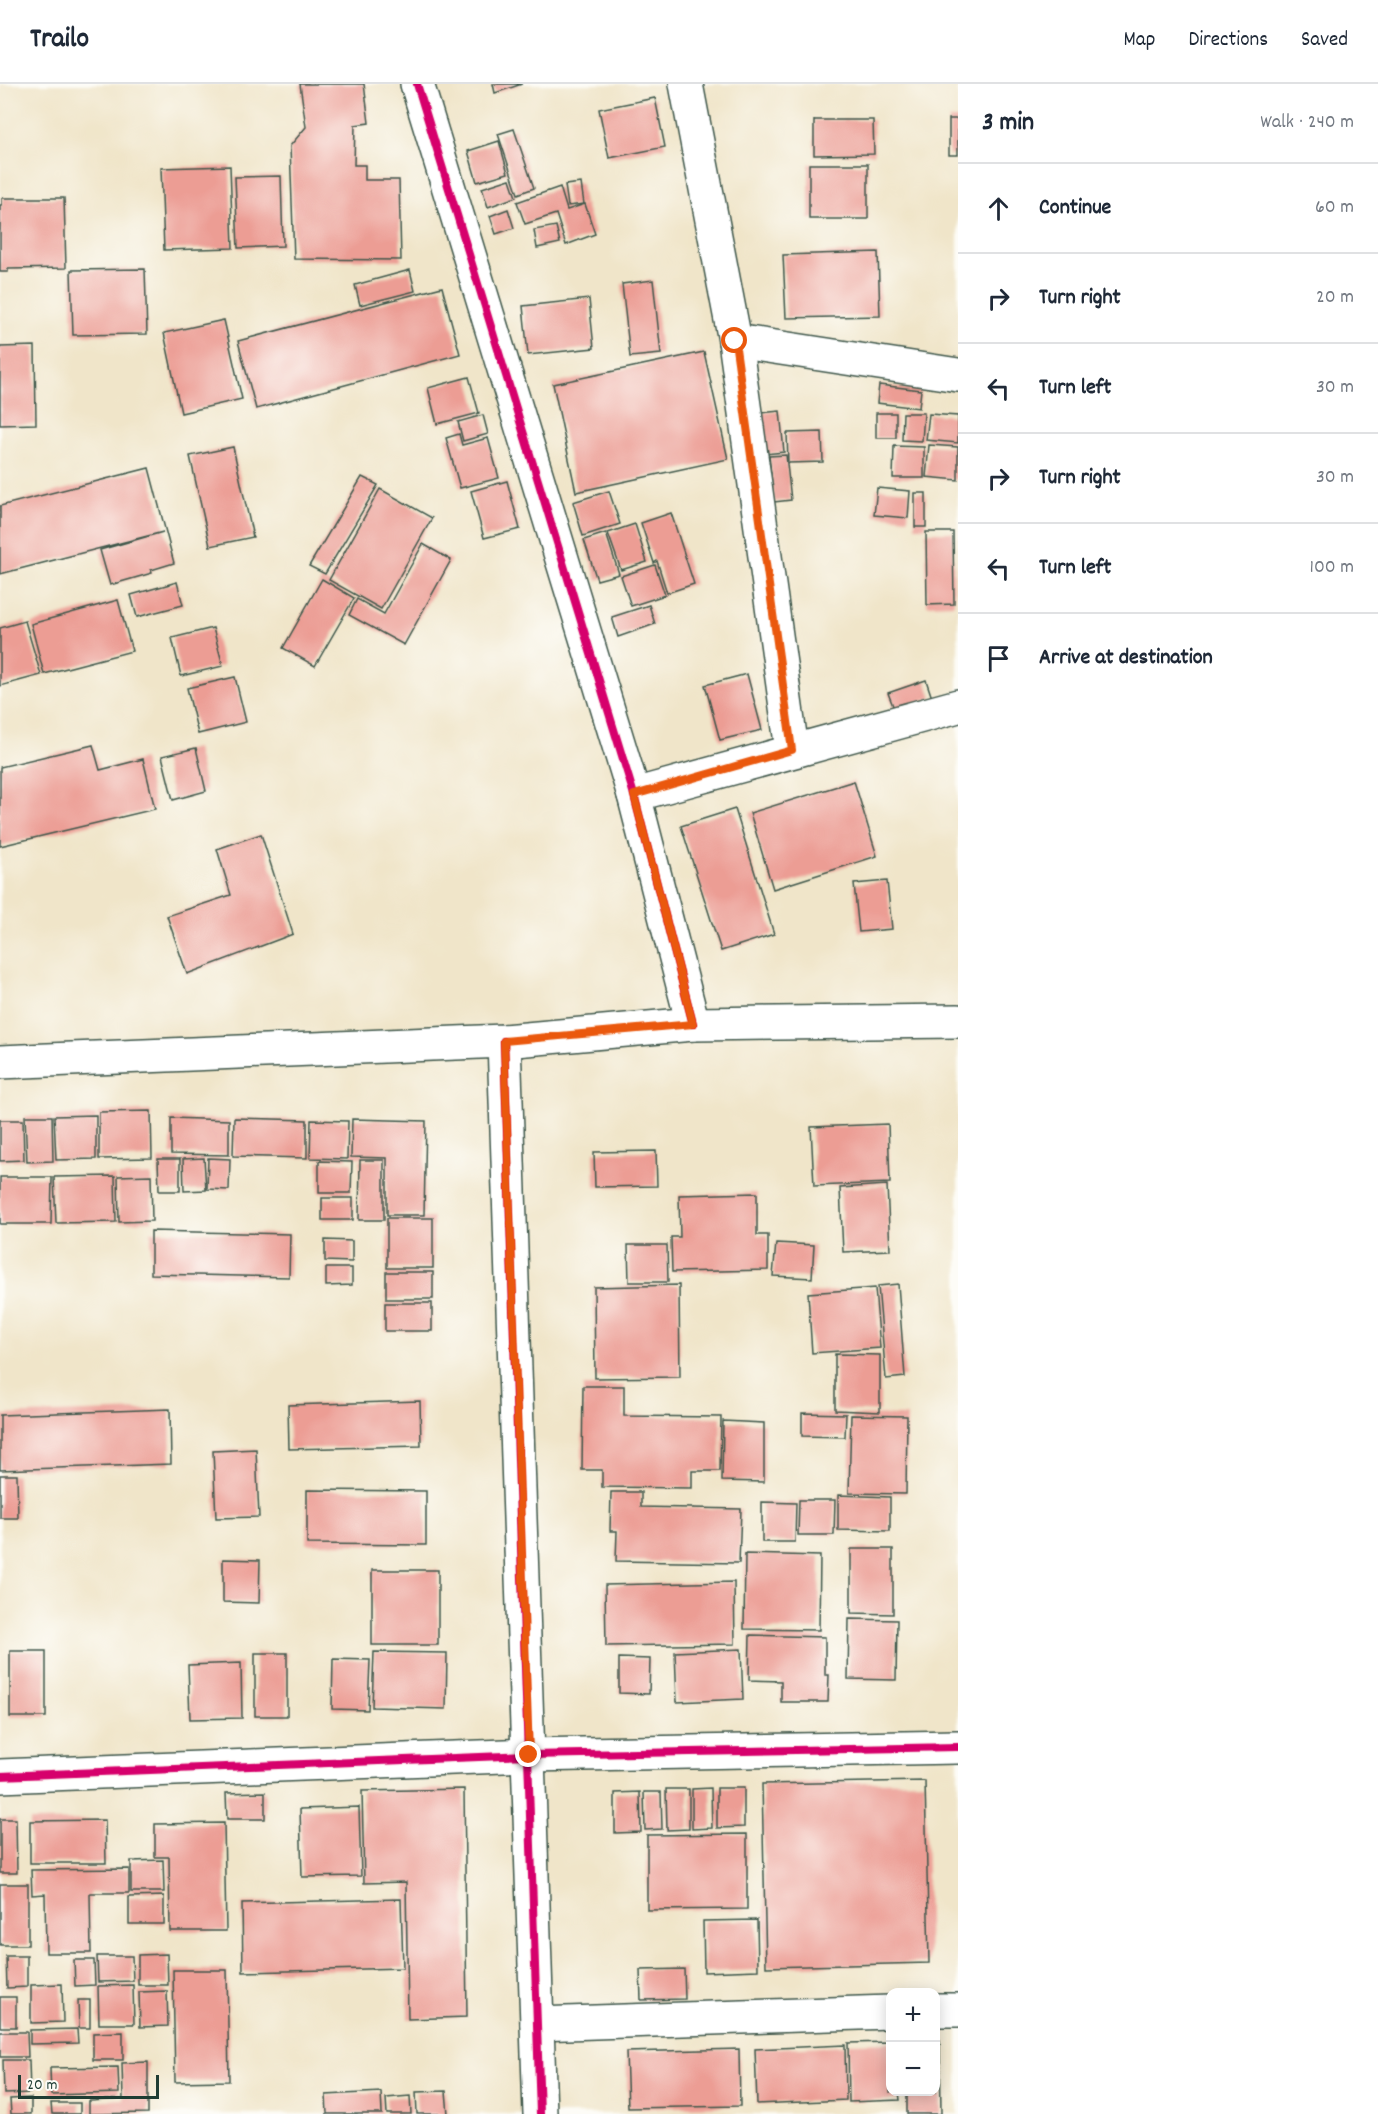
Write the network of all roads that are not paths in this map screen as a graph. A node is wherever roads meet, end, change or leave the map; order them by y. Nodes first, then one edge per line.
1 (417, 84) edge
2 (686, 84) edge
3 (735, 341) junction
4 (958, 375) edge
5 (958, 706) edge
6 (792, 750) junction
7 (634, 795) junction
8 (958, 1021) edge
9 (693, 1024) junction
10 (504, 1041) junction
11 (0, 1062) edge
12 (958, 1747) edge
13 (529, 1755) junction
14 (0, 1776) edge
15 (940, 2010) edge
16 (958, 2010) edge
17 (886, 2012) edge
18 (537, 2024) junction
19 (540, 2114) edge

1 - 7 street
2 - 3 street
3 - 4 street
3 - 6 street
5 - 6 street
6 - 7 street
7 - 9 street
8 - 9 street
9 - 10 street
10 - 11 street
10 - 13 street
12 - 13 street
13 - 14 street
13 - 18 street
15 - 16 street
17 - 18 street
18 - 19 street

